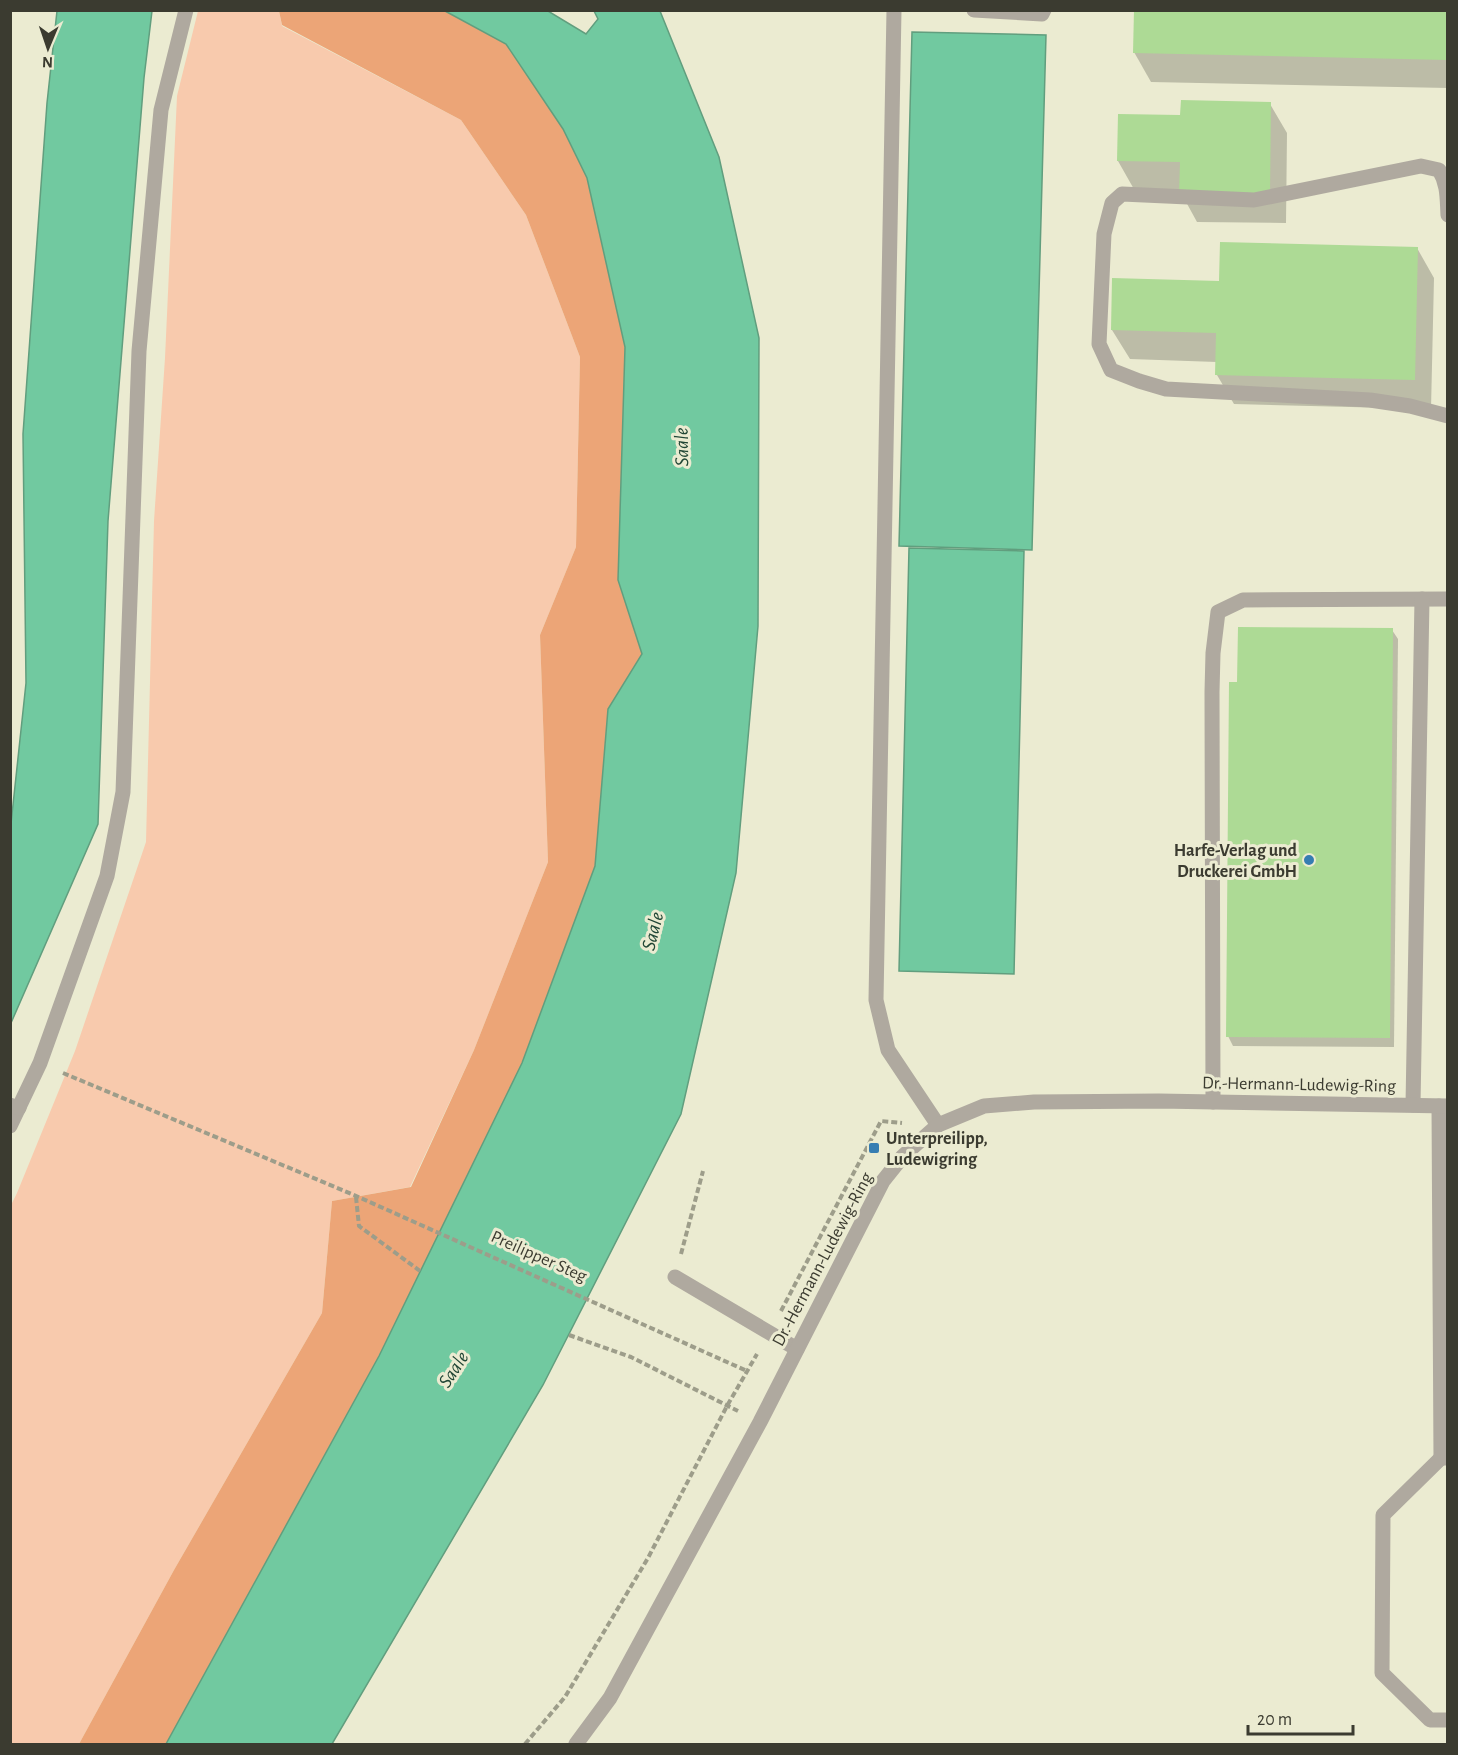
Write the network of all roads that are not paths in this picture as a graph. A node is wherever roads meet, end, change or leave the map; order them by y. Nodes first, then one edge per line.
1 (186, 10) edge
2 (894, 10) edge
3 (974, 10) edge
4 (1044, 10) edge
5 (1448, 215) edge
6 (1448, 416) edge
7 (1422, 599) junction
8 (1448, 599) edge
9 (1214, 1102) junction
10 (1413, 1106) junction
11 (1443, 1106) edge
12 (15, 1107) edge
13 (938, 1125) junction
14 (10, 1126) edge
15 (675, 1277) road end
16 (797, 1349) junction
17 (1444, 1458) edge
18 (1448, 1720) edge
19 (576, 1744) edge

1 - 12 street
2 - 13 street
3 - 4 street
5 - 6 street
7 - 8 street
7 - 9 street
7 - 10 street
9 - 10 street, Dr.-Hermann-Ludewig-Ring
9 - 13 street, Dr.-Hermann-Ludewig-Ring
10 - 11 street, Dr.-Hermann-Ludewig-Ring
11 - 17 street
12 - 14 street
13 - 16 street, Dr.-Hermann-Ludewig-Ring
15 - 16 street
16 - 19 street, Dr.-Hermann-Ludewig-Ring
17 - 18 street

